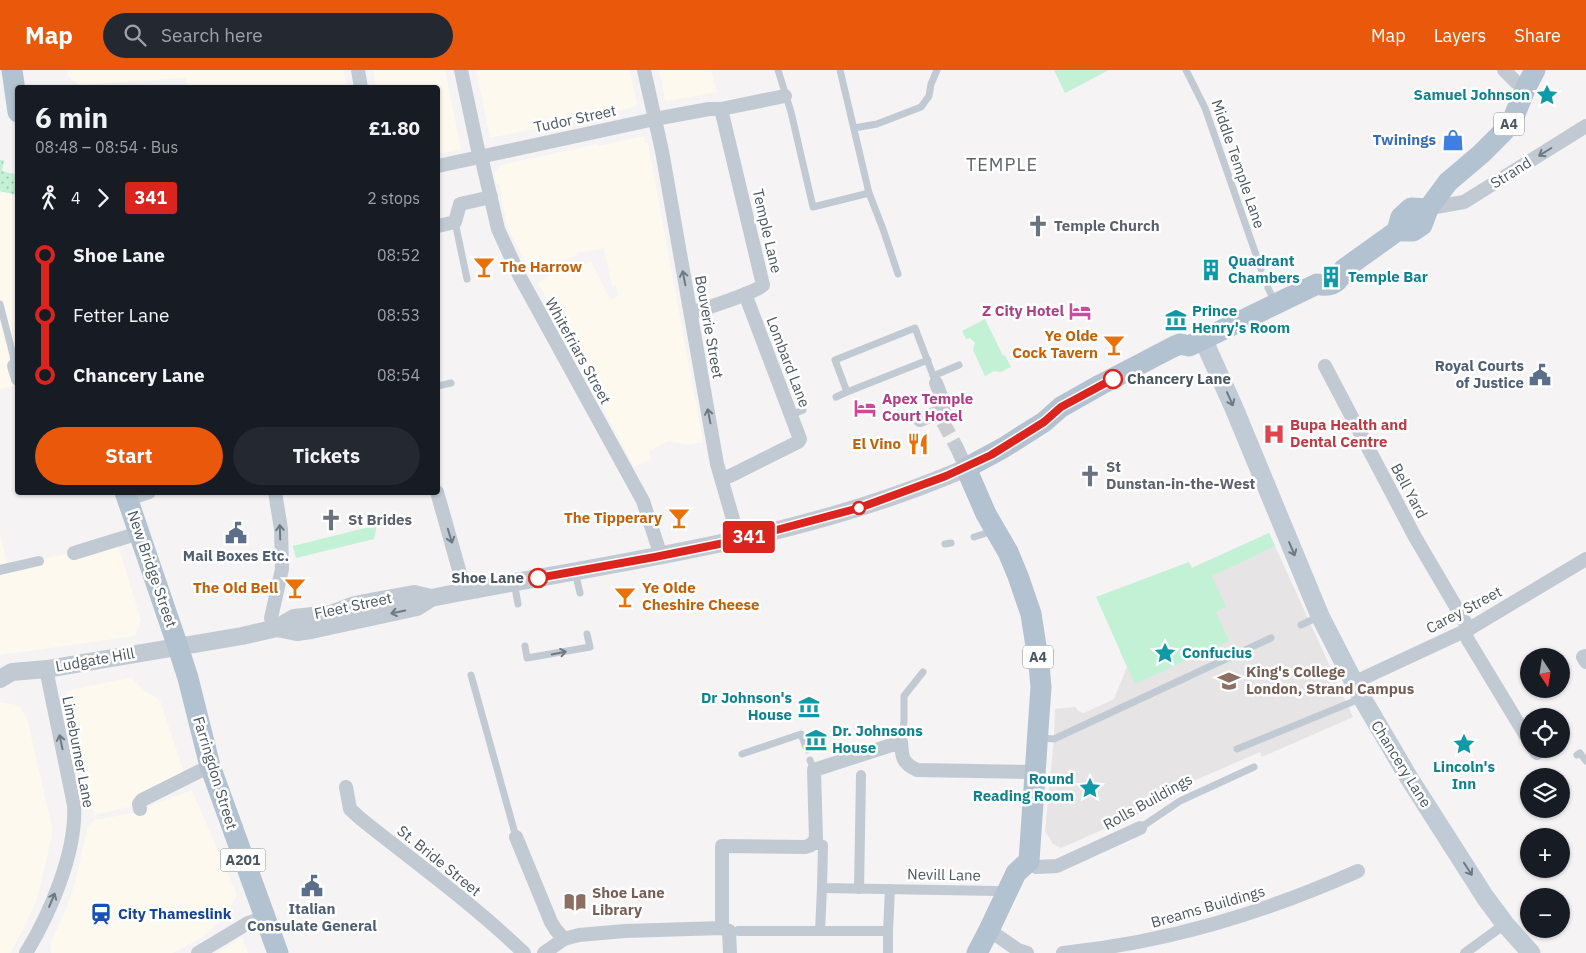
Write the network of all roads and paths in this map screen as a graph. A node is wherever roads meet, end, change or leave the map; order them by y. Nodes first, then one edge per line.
1 (358, 70) edge
2 (461, 70) edge
3 (644, 70) edge
4 (778, 70) edge
5 (840, 70) edge
6 (937, 70) edge
7 (1186, 70) edge
8 (1504, 70) edge
9 (1530, 78) edge
10 (360, 85) edge
11 (785, 96) junction
12 (721, 109) junction
13 (655, 119) junction
14 (1586, 126) edge
15 (854, 128) junction
16 (481, 156) junction
17 (440, 166) edge
18 (869, 193) junction
19 (491, 197) junction
20 (1429, 209) junction
21 (455, 222) junction
22 (440, 226) edge
23 (1261, 269) dead end
24 (1344, 269) joint
25 (898, 274) dead end
26 (467, 280) dead end
27 (745, 294) junction
28 (0, 304) edge
29 (691, 312) junction
30 (1196, 342) junction
31 (928, 360) junction
32 (959, 365) dead end
33 (15, 366) edge
34 (1325, 366) dead end
35 (934, 379) junction
36 (451, 383) dead end
37 (440, 386) edge
38 (847, 392) junction
39 (836, 397) dead end
40 (920, 420) dead end
41 (957, 448) tunnel mouth
42 (966, 468) junction
43 (722, 478) junction
44 (274, 495) edge
45 (438, 495) edge
46 (126, 496) edge
47 (996, 530) junction
48 (139, 533) junction
49 (974, 537) dead end
50 (739, 540) junction
51 (74, 552) dead end
52 (660, 556) junction
53 (1586, 559) edge
54 (39, 561) dead end
55 (0, 570) edge
56 (575, 572) junction
57 (514, 582) junction
58 (465, 591) junction
59 (580, 593) dead end
60 (518, 604) dead end
61 (1320, 616) junction
62 (1301, 625) dead end
63 (275, 629) junction
64 (1467, 630) junction
65 (588, 634) dead end
66 (1271, 638) dead end
67 (525, 646) dead end
68 (178, 647) junction
69 (1586, 656) edge
70 (1586, 662) edge
71 (46, 669) junction
72 (923, 672) dead end
73 (4, 673) edge
74 (471, 675) dead end
75 (1358, 690) junction
76 (1520, 725) edge
77 (1039, 738) junction
78 (901, 742) junction
79 (1237, 749) dead end
80 (807, 750) dead end
81 (742, 754) dead end
82 (1577, 755) dead end
83 (1586, 761) edge
84 (210, 766) junction
85 (1254, 767) dead end
86 (1037, 772) junction
87 (861, 775) dead end
88 (346, 787) dead end
89 (140, 810) dead end
90 (1140, 828) joint
91 (516, 837) joint
92 (811, 845) junction
93 (1029, 861) junction
94 (1358, 871) dead end
95 (822, 888) junction
96 (859, 889) junction
97 (890, 889) junction
98 (998, 890) dead end
99 (265, 917) junction
100 (722, 928) junction
101 (1498, 929) dead end
102 (989, 930) junction
103 (738, 931) dead end
104 (820, 931) junction
105 (888, 932) junction
106 (564, 939) junction
107 (26, 953) edge
108 (198, 953) edge
109 (278, 953) edge
110 (524, 953) edge
111 (544, 953) edge
112 (730, 953) edge
113 (888, 953) edge
114 (977, 953) edge
115 (1027, 953) edge
116 (1063, 953) edge
117 (1465, 953) edge
118 (1531, 953) edge

1 - 10 street
2 - 16 street, Whitefriars Street
3 - 13 street, Bouverie Street
4 - 11 lane
5 - 15 lane
6 - 15 lane
7 - 23 lane, Middle Temple Lane
8 - 9 street
9 - 20 main road, Strand / A4
11 - 12 street, Tudor Street
11 - 18 lane
12 - 13 street, Tudor Street
12 - 27 street, Temple Lane
13 - 16 street, Tudor Street
29 -> 13 street, Bouverie Street
14 -> 20 street, Strand
15 - 18 lane
16 - 17 street, Tudor Street
16 - 19 street, Whitefriars Street
18 - 25 lane
19 - 21 street
19 - 52 street, Whitefriars Street
20 - 24 main road, Strand
21 - 22 street
21 - 26 lane
24 - 30 main road, Fleet Street
27 - 29 street, Temple Lane
27 - 43 street, Lombard Lane
28 - 33 lane
43 -> 29 street, Bouverie Street
30 - 42 main road, Fleet Street
30 -> 61 main road, Chancery Lane
31 - 35 lane
31 - 38 lane
31 - 38 lane
32 - 35 lane
34 - 64 street, Bell Yard
35 - 40 street
36 - 37 lane
38 - 39 lane
41 - 42 street
42 - 47 main road, A4
42 - 50 street, Fleet Street
43 - 50 street, Bouverie Street
63 -> 44 street
45 -> 58 street
46 - 48 main road, New Bridge Street / A201
47 - 49 lane
47 - 77 main road, A4
48 - 51 street
48 - 68 main road, New Bridge Street / A201
50 - 52 street, Fleet Street
52 - 56 street, Fleet Street
53 - 64 street, Carey Street
54 - 55 street
56 - 57 street, Fleet Street
56 - 59 lane
57 - 58 street, Fleet Street
57 - 60 lane
58 - 63 street, Fleet Street
61 - 62 lane
61 - 75 main road, Chancery Lane
63 - 68 street, Fleet Street
64 - 75 street, Carey Street
64 - 76 street, Bell Yard
67 -> 65 lane
66 - 77 lane
68 - 71 street, Ludgate Hill
68 - 84 main road, Farringdon Street / A201
69 - 70 street
71 - 73 street, Ludgate Hill
107 -> 71 street, Limeburner Lane
72 - 78 lane
74 - 91 lane
75 - 79 lane
75 -> 118 main road, Chancery Lane
77 - 86 main road, A4
78 - 86 street
78 - 92 street
80 - 81 lane
82 - 83 lane
84 - 89 street
84 - 99 main road, Farringdon Street / A201
85 - 90 lane, Rolls Buildings
86 - 93 main road, A4
87 - 96 street
88 - 110 street, St. Bride Street
90 - 93 street, Rolls Buildings
91 - 106 street
92 - 95 street
92 - 100 street
93 - 102 main road
94 - 116 street, Breams Buildings
95 - 96 street, Nevill Lane
95 - 104 street
96 - 97 street, Nevill Lane
97 - 98 street, Nevill Lane
97 - 105 street
99 - 108 street
99 - 109 main road, Farringdon Street / A201
100 - 106 street
100 - 112 street
101 - 117 street
102 - 114 main road
102 - 115 street
103 - 104 street
104 - 105 street
105 - 113 street
106 - 111 street

